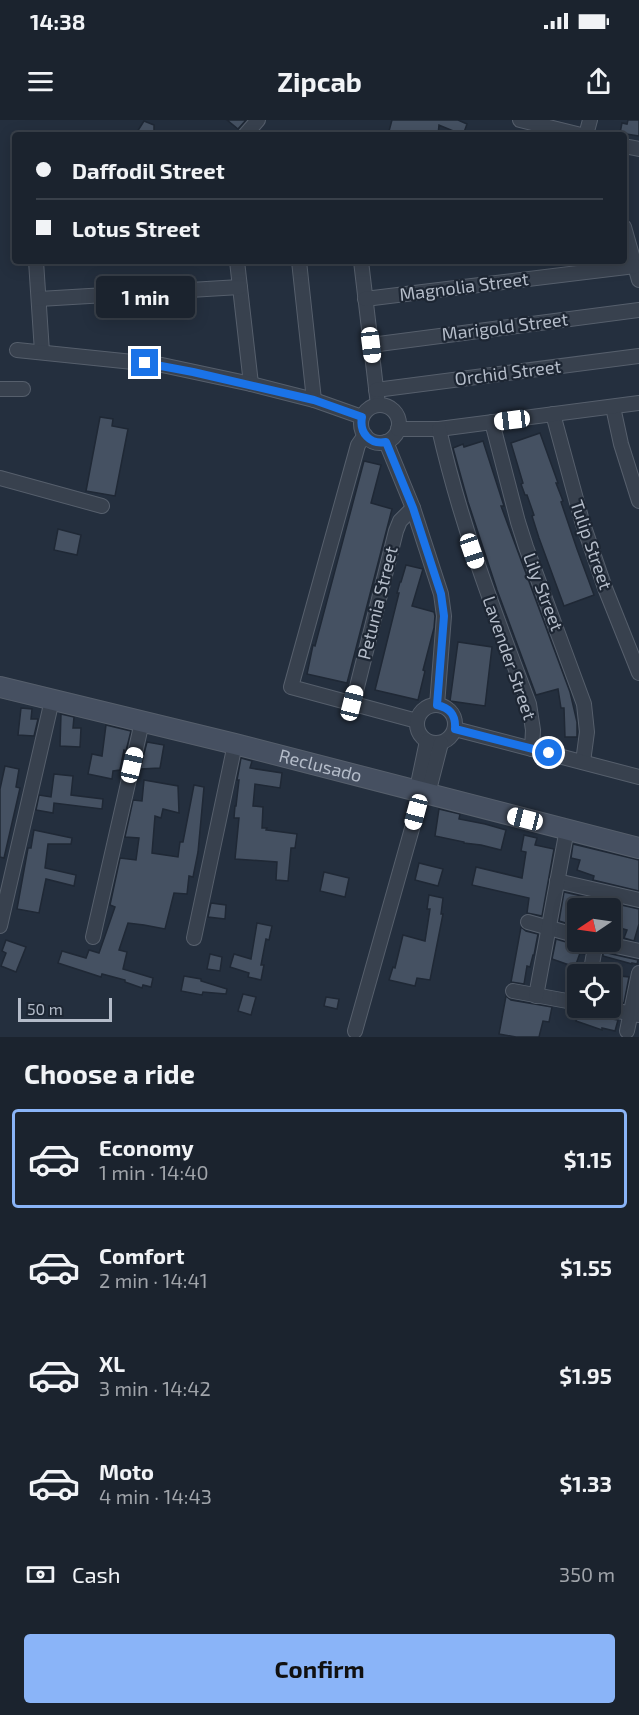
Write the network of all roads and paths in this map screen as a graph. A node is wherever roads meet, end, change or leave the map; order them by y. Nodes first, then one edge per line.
1 (258, 120) edge
2 (520, 120) edge
3 (248, 132) edge
4 (569, 132) edge
5 (627, 238) edge
6 (36, 264) edge
7 (237, 264) edge
8 (299, 264) edge
9 (361, 264) edge
10 (635, 266) junction
11 (639, 280) edge
12 (240, 287) junction
13 (39, 299) junction
14 (365, 299) junction
15 (639, 310) edge
16 (371, 345) junction
17 (17, 350) dead end
18 (42, 352) junction
19 (639, 356) edge
20 (251, 384) junction
21 (0, 389) edge
22 (23, 389) dead end
23 (376, 390) junction
24 (314, 400) junction
25 (639, 403) edge
26 (378, 405) junction
27 (614, 406) junction
28 (553, 414) junction
29 (362, 417) junction
30 (492, 422) junction
31 (398, 429) junction
32 (439, 429) junction
33 (364, 435) junction
34 (386, 442) junction
35 (0, 478) edge
36 (639, 501) edge
37 (102, 506) dead end
38 (413, 508) junction
39 (639, 673) edge
40 (0, 687) edge
41 (52, 700) junction
42 (352, 703) junction
43 (437, 705) junction
44 (417, 721) junction
45 (142, 722) junction
46 (455, 729) junction
47 (434, 742) junction
48 (235, 744) junction
49 (532, 749) junction
50 (583, 762) junction
51 (639, 777) edge
52 (422, 793) junction
53 (567, 829) junction
54 (639, 848) edge
55 (557, 882) junction
56 (639, 900) edge
57 (2, 911) edge
58 (528, 922) dead end
59 (0, 926) edge
60 (548, 928) junction
61 (567, 933) edge
62 (93, 937) dead end
63 (194, 939) dead end
64 (621, 947) edge
65 (639, 951) edge
66 (639, 973) edge
67 (513, 991) dead end
68 (536, 996) junction
69 (567, 1002) edge
70 (635, 1014) edge
71 (355, 1031) dead end
72 (627, 1031) dead end

1 - 3 street
2 - 4 street
5 - 10 street
6 - 13 street
7 - 12 street
8 - 24 street
9 - 14 street
10 - 11 street
10 - 14 street, Magnolia Street
12 - 13 street
12 - 20 street
13 - 18 street
14 - 16 street
15 - 16 street, Marigold Street
16 - 23 street
17 - 18 street
18 - 20 street
19 - 23 street, Orchid Street
20 - 24 street
21 - 22 street
23 - 26 street
24 - 29 street
25 - 27 street
26 - 29 street
26 - 31 street
27 - 28 street
27 - 36 street
28 - 30 street
28 - 39 street, Tulip Street
29 - 33 street
30 - 32 street
30 - 50 street, Lily Street
31 - 32 street
31 - 34 street
32 - 49 street, Lavender Street
33 - 34 street
33 - 42 street
34 - 38 street
35 - 37 street
38 - 42 street, Petunia Street
38 - 43 street
40 - 41 street, Reclusado
41 - 45 street, Reclusado
41 - 57 street
42 - 44 street
43 - 44 street
43 - 46 street
44 - 47 street
45 - 48 street, Reclusado
45 - 62 street
46 - 47 street
46 - 49 street
47 - 52 street
48 - 52 street, Reclusado
48 - 63 street
49 - 50 street
50 - 51 street
52 - 53 street, Reclusado
52 - 71 street
53 - 54 street, Reclusado
53 - 55 street
55 - 56 street
55 - 60 street
57 - 59 street
58 - 60 street
60 - 61 street
60 - 68 street
64 - 65 street
66 - 70 street
67 - 68 street
68 - 69 street
70 - 72 street

